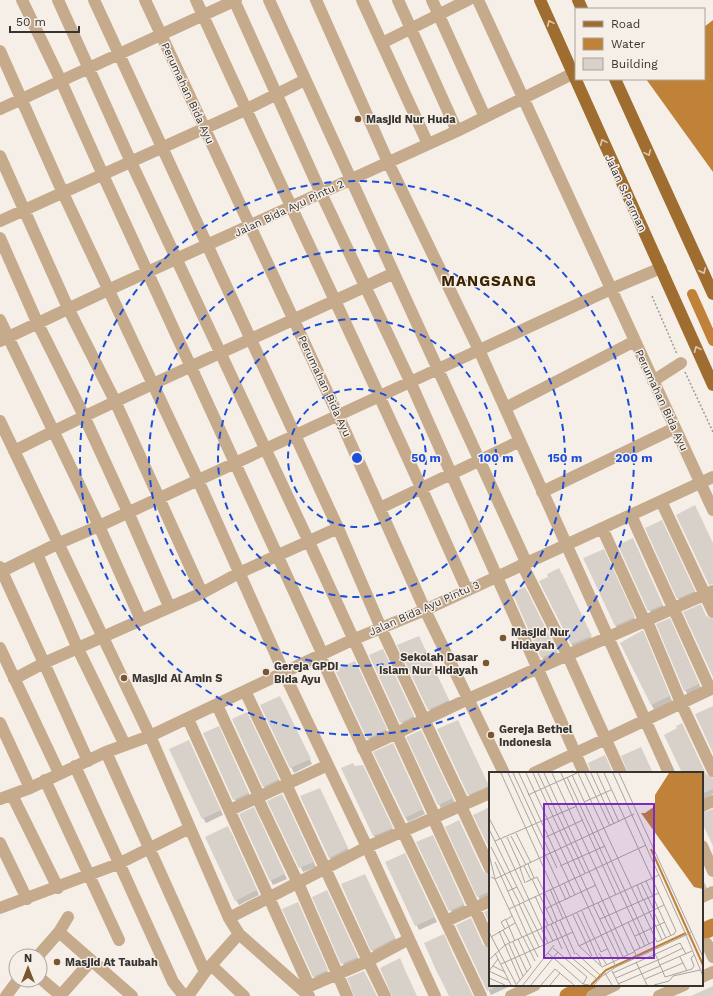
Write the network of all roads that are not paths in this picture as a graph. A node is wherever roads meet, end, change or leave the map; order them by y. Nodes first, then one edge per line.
1 (22, 0) edge
2 (58, 0) edge
3 (94, 0) edge
4 (145, 0) edge
5 (196, 0) edge
6 (235, 0) edge
7 (269, 0) edge
8 (316, 0) edge
9 (362, 0) edge
10 (398, 0) edge
11 (432, 0) edge
12 (468, 0) edge
13 (478, 0) edge
14 (540, 0) edge
15 (438, 15) junction
16 (203, 16) junction
17 (411, 29) junction
18 (161, 35) junction
19 (382, 43) junction
20 (0, 51) edge
21 (119, 54) junction
22 (89, 68) junction
23 (574, 72) edge
24 (305, 80) junction
25 (578, 80) edge
26 (615, 80) edge
27 (62, 81) junction
28 (277, 94) junction
29 (523, 98) junction
30 (22, 99) junction
31 (0, 109) edge
32 (245, 110) junction
33 (485, 117) junction
34 (204, 129) junction
35 (457, 131) junction
36 (428, 144) junction
37 (161, 148) junction
38 (0, 156) edge
39 (131, 162) junction
40 (388, 162) junction
41 (103, 175) junction
42 (351, 179) junction
43 (63, 193) junction
44 (321, 193) junction
45 (292, 206) junction
46 (25, 210) junction
47 (0, 221) edge
48 (250, 225) junction
49 (0, 238) edge
50 (206, 245) junction
51 (177, 258) junction
52 (661, 268) junction
53 (147, 272) junction
54 (394, 273) junction
55 (365, 286) junction
56 (611, 289) junction
57 (108, 290) junction
58 (713, 294) edge
59 (335, 300) junction
60 (68, 308) junction
61 (0, 320) edge
62 (294, 320) junction
63 (37, 322) junction
64 (4, 339) edge
65 (251, 340) junction
66 (635, 341) junction
67 (479, 350) junction
68 (220, 353) junction
69 (681, 363) dead end
70 (190, 367) junction
71 (439, 368) junction
72 (410, 381) junction
73 (653, 381) junction
74 (153, 384) junction
75 (713, 385) edge
76 (379, 396) junction
77 (115, 401) junction
78 (505, 408) junction
79 (338, 415) junction
80 (84, 416) junction
81 (0, 421) edge
82 (675, 428) junction
83 (53, 431) junction
84 (294, 435) junction
85 (520, 441) junction
86 (264, 449) junction
87 (14, 451) junction
88 (480, 461) junction
89 (235, 463) junction
90 (450, 475) junction
91 (713, 477) edge
92 (198, 480) junction
93 (700, 483) junction
94 (422, 488) junction
95 (542, 492) junction
96 (159, 498) junction
97 (661, 501) junction
98 (380, 508) junction
99 (713, 510) edge
100 (128, 512) junction
101 (632, 515) junction
102 (99, 526) junction
103 (338, 528) junction
104 (602, 528) junction
105 (309, 542) junction
106 (566, 543) junction
107 (57, 544) junction
108 (37, 554) junction
109 (278, 556) junction
110 (524, 563) junction
111 (1, 570) edge
112 (239, 573) junction
113 (496, 576) junction
114 (467, 590) junction
115 (202, 593) junction
116 (709, 593) edge
117 (169, 606) junction
118 (675, 608) junction
119 (425, 610) junction
120 (713, 612) edge
121 (141, 620) junction
122 (646, 621) junction
123 (381, 628) junction
124 (102, 638) junction
125 (608, 638) junction
126 (352, 640) junction
127 (0, 648) edge
128 (78, 649) junction
129 (322, 655) junction
130 (568, 656) junction
131 (44, 663) junction
132 (537, 669) junction
133 (284, 673) junction
134 (14, 679) junction
135 (246, 692) junction
136 (711, 692) edge
137 (468, 699) junction
138 (681, 703) junction
139 (217, 705) junction
140 (188, 719) junction
141 (424, 719) junction
142 (646, 720) junction
143 (0, 723) edge
144 (395, 733) junction
145 (150, 736) junction
146 (606, 739) junction
147 (125, 745) junction
148 (363, 749) junction
149 (106, 752) junction
150 (575, 754) junction
151 (88, 761) junction
152 (328, 765) junction
153 (75, 766) junction
154 (547, 770) edge
155 (713, 771) edge
156 (504, 772) edge
157 (584, 772) edge
158 (621, 772) edge
159 (669, 772) edge
160 (58, 773) junction
161 (44, 780) junction
162 (287, 784) junction
163 (30, 788) junction
164 (489, 793) edge
165 (12, 795) junction
166 (258, 797) junction
167 (0, 799) edge
168 (713, 801) edge
169 (462, 805) junction
170 (703, 806) edge
171 (230, 810) junction
172 (434, 818) junction
173 (190, 828) junction
174 (404, 831) junction
175 (0, 843) edge
176 (367, 847) junction
177 (703, 848) edge
178 (148, 850) junction
179 (118, 864) junction
180 (489, 866) edge
181 (326, 868) junction
182 (713, 871) edge
183 (88, 877) junction
184 (298, 883) junction
185 (58, 888) junction
186 (713, 892) edge
187 (703, 897) edge
188 (27, 899) junction
189 (268, 899) junction
190 (489, 902) edge
191 (0, 907) edge
192 (474, 909) junction
193 (68, 917) dead end
194 (229, 918) junction
195 (446, 921) junction
196 (58, 932) junction
197 (239, 934) junction
198 (409, 939) junction
199 (119, 940) dead end
200 (489, 940) edge
201 (707, 944) edge
202 (45, 948) edge
203 (713, 956) edge
204 (91, 960) junction
205 (368, 961) junction
206 (208, 969) junction
207 (713, 972) edge
208 (338, 975) junction
209 (703, 977) edge
210 (48, 985) edge
211 (532, 986) edge
212 (611, 986) edge
213 (682, 986) edge
214 (597, 989) edge
215 (307, 990) edge
216 (512, 992) edge
217 (60, 996) edge
218 (132, 996) edge
219 (184, 996) edge
220 (188, 996) edge
221 (244, 996) edge
222 (348, 996) edge
223 (384, 996) edge
224 (435, 996) edge
225 (481, 996) edge
226 (659, 996) edge

1 - 27 street
2 - 22 street
3 - 21 street
4 - 18 street, Perumahan Bida Ayu
5 - 16 street
6 - 16 street
6 - 28 street
7 - 24 street
8 - 40 street
9 - 19 street
10 - 17 street
11 - 15 street
12 - 15 street
13 - 29 street, Perumahan Bida Ayu
23 -> 14 main road, Jalan S.Parman
15 - 17 street
15 - 33 street
16 - 18 street
16 - 32 street
17 - 19 street
17 - 35 street
18 - 21 street
18 - 34 street, Perumahan Bida Ayu
19 - 36 street
20 - 30 street
21 - 22 street
21 - 37 street
22 - 27 street
22 - 39 street
23 - 29 street, Jalan Bida Ayu Pintu 2
24 - 28 street
24 - 42 street
52 -> 25 main road, Jalan S.Parman
26 -> 58 main road
27 - 30 street
27 - 41 street
28 - 32 street
28 - 44 street
29 - 33 street, Jalan Bida Ayu Pintu 2
29 - 56 street, Perumahan Bida Ayu
30 - 31 street
30 - 43 street
32 - 34 street
32 - 45 street
33 - 35 street, Jalan Bida Ayu Pintu 2
34 - 37 street
34 - 48 street, Perumahan Bida Ayu
35 - 36 street, Jalan Bida Ayu Pintu 2
36 - 40 street, Jalan Bida Ayu Pintu 2
37 - 39 street
37 - 50 street
38 - 46 street
39 - 41 street
39 - 51 street
40 - 42 street, Jalan Bida Ayu Pintu 2
40 - 67 street
41 - 43 street
41 - 53 street
42 - 44 street, Jalan Bida Ayu Pintu 2
42 - 54 street
43 - 46 street
43 - 57 street
44 - 45 street, Jalan Bida Ayu Pintu 2
44 - 55 street
45 - 48 street, Jalan Bida Ayu Pintu 2
45 - 59 street
46 - 47 street
46 - 60 street
48 - 50 street, Jalan Bida Ayu Pintu 2
48 - 62 street, Perumahan Bida Ayu
49 - 63 street
50 - 51 street, Jalan Bida Ayu Pintu 2
50 - 65 street
51 - 53 street, Jalan Bida Ayu Pintu 2
51 - 68 street
52 - 56 street
75 -> 52 main road, Jalan S.Parman
53 - 57 street, Jalan Bida Ayu Pintu 2
53 - 70 street
54 - 55 street
54 - 71 street
55 - 59 street
55 - 72 street
56 - 66 street, Perumahan Bida Ayu
56 - 67 street
57 - 60 street, Jalan Bida Ayu Pintu 2
57 - 74 street
59 - 62 street
59 - 76 street
60 - 63 street, Jalan Bida Ayu Pintu 2
60 - 77 street
61 - 64 street
62 - 65 street
62 - 79 street, Perumahan Bida Ayu
63 - 64 street, Jalan Bida Ayu Pintu 2
63 - 80 street
64 - 83 street
65 - 68 street
65 - 84 street
66 - 73 street, Perumahan Bida Ayu
66 - 78 street
67 - 71 street
67 - 78 street
68 - 70 street
68 - 86 street
69 - 73 street
70 - 74 street
70 - 89 street
71 - 72 street
71 - 88 street
72 - 76 street
72 - 90 street
73 - 82 street, Perumahan Bida Ayu
74 - 77 street
74 - 92 street
76 - 79 street
76 - 94 street
77 - 80 street
77 - 96 street
78 - 85 street
79 - 84 street
79 - 98 street, Perumahan Bida Ayu
80 - 83 street
80 - 100 street
81 - 87 street
82 - 93 street, Perumahan Bida Ayu
82 - 95 street
83 - 87 street
83 - 102 street
84 - 86 street
84 - 103 street
85 - 88 street
85 - 95 street
86 - 89 street
86 - 105 street
87 - 107 street
88 - 90 street
88 - 110 street
89 - 92 street
89 - 109 street
90 - 94 street
90 - 113 street
91 - 93 street, Jalan Bida Ayu Pintu 3
92 - 96 street
92 - 112 street
93 - 97 street, Jalan Bida Ayu Pintu 3
93 - 99 street, Perumahan Bida Ayu
94 - 98 street
94 - 114 street
95 - 106 street
96 - 100 street
96 - 115 street
97 - 101 street, Jalan Bida Ayu Pintu 3
97 - 116 street
98 - 119 street, Perumahan Bida Ayu
100 - 102 street
100 - 117 street
101 - 104 street, Jalan Bida Ayu Pintu 3
101 - 118 street
102 - 107 street
102 - 121 street
103 - 105 street
103 - 123 street
104 - 106 street, Jalan Bida Ayu Pintu 3
104 - 122 street
105 - 109 street
105 - 126 street
106 - 110 street, Jalan Bida Ayu Pintu 3
106 - 125 street
107 - 108 street
107 - 124 street
108 - 111 street
108 - 128 street
109 - 112 street
109 - 129 street
110 - 113 street, Jalan Bida Ayu Pintu 3
110 - 130 street
111 - 131 street
112 - 115 street
112 - 133 street
113 - 114 street, Jalan Bida Ayu Pintu 3
113 - 132 street
114 - 119 street, Jalan Bida Ayu Pintu 3
115 - 117 street
116 - 118 street
116 - 120 street
117 - 121 street
118 - 122 street
118 - 136 street
119 - 123 street, Jalan Bida Ayu Pintu 3
119 - 137 street, Perumahan Bida Ayu
121 - 124 street
122 - 125 street
122 - 138 street
123 - 126 street, Jalan Bida Ayu Pintu 3
123 - 141 street
124 - 128 street
124 - 145 street
125 - 130 street
125 - 142 street
126 - 129 street, Jalan Bida Ayu Pintu 3
126 - 144 street
127 - 134 street
128 - 131 street
128 - 147 street
129 - 133 street, Jalan Bida Ayu Pintu 3
129 - 148 street
130 - 132 street
130 - 146 street
131 - 134 street
131 - 151 street
132 - 137 street
132 - 150 street
133 - 135 street, Jalan Bida Ayu Pintu 3
133 - 152 street
134 - 160 street
135 - 139 street, Jalan Bida Ayu Pintu 3
135 - 162 street
136 - 138 street
137 - 141 street
137 - 156 street, Perumahan Bida Ayu
138 - 142 street
138 - 155 street
139 - 140 street, Jalan Bida Ayu Pintu 3
139 - 166 street
140 - 145 street, Jalan Bida Ayu Pintu 3
140 - 171 street
141 - 144 street
141 - 169 street
142 - 146 street
142 - 159 street
143 - 163 street
144 - 148 street
144 - 172 street
145 - 147 street, Jalan Bida Ayu Pintu 3
145 - 173 street
146 - 150 street
146 - 158 street
147 - 149 street, Jalan Bida Ayu Pintu 3
148 - 174 street
149 - 151 street, Jalan Bida Ayu Pintu 3
149 - 178 street
150 - 154 street
150 - 157 street
151 - 153 street, Jalan Bida Ayu Pintu 3
152 - 162 street
152 - 176 street
153 - 160 street, Jalan Bida Ayu Pintu 3
153 - 179 street
160 - 161 street, Jalan Bida Ayu Pintu 3
161 - 163 street, Jalan Bida Ayu Pintu 3
161 - 183 street
162 - 166 street
162 - 181 street
163 - 165 street, Jalan Bida Ayu Pintu 3
164 - 169 street
165 - 167 street, Jalan Bida Ayu Pintu 3
165 - 185 street
166 - 171 street
166 - 184 street
168 - 170 street
169 - 172 street
169 - 180 street
171 - 189 street
172 - 174 street
172 - 192 street
173 - 178 street
173 - 194 street
174 - 176 street
174 - 195 street
175 - 188 street
176 - 181 street
176 - 198 street
177 - 182 street
178 - 179 street
178 - 206 street
179 - 183 street
179 - 219 street
181 - 184 street
181 - 205 street
183 - 185 street
183 - 199 street
184 - 189 street
184 - 208 street
185 - 188 street
186 - 187 street
188 - 191 street
189 - 194 street
189 - 215 street
190 - 192 street
192 - 195 street
192 - 200 street
193 - 196 street
194 - 197 street
195 - 225 street
196 - 202 street
196 - 204 street
197 - 206 street
197 - 215 street
198 - 205 street
198 - 224 street
201 - 203 street
204 - 217 street
204 - 218 street
205 - 208 street
205 - 223 street
206 - 220 street
206 - 221 street
207 - 209 street
208 - 215 street
208 - 222 street
210 - 217 street
211 - 216 street
212 - 214 street
213 - 226 street

